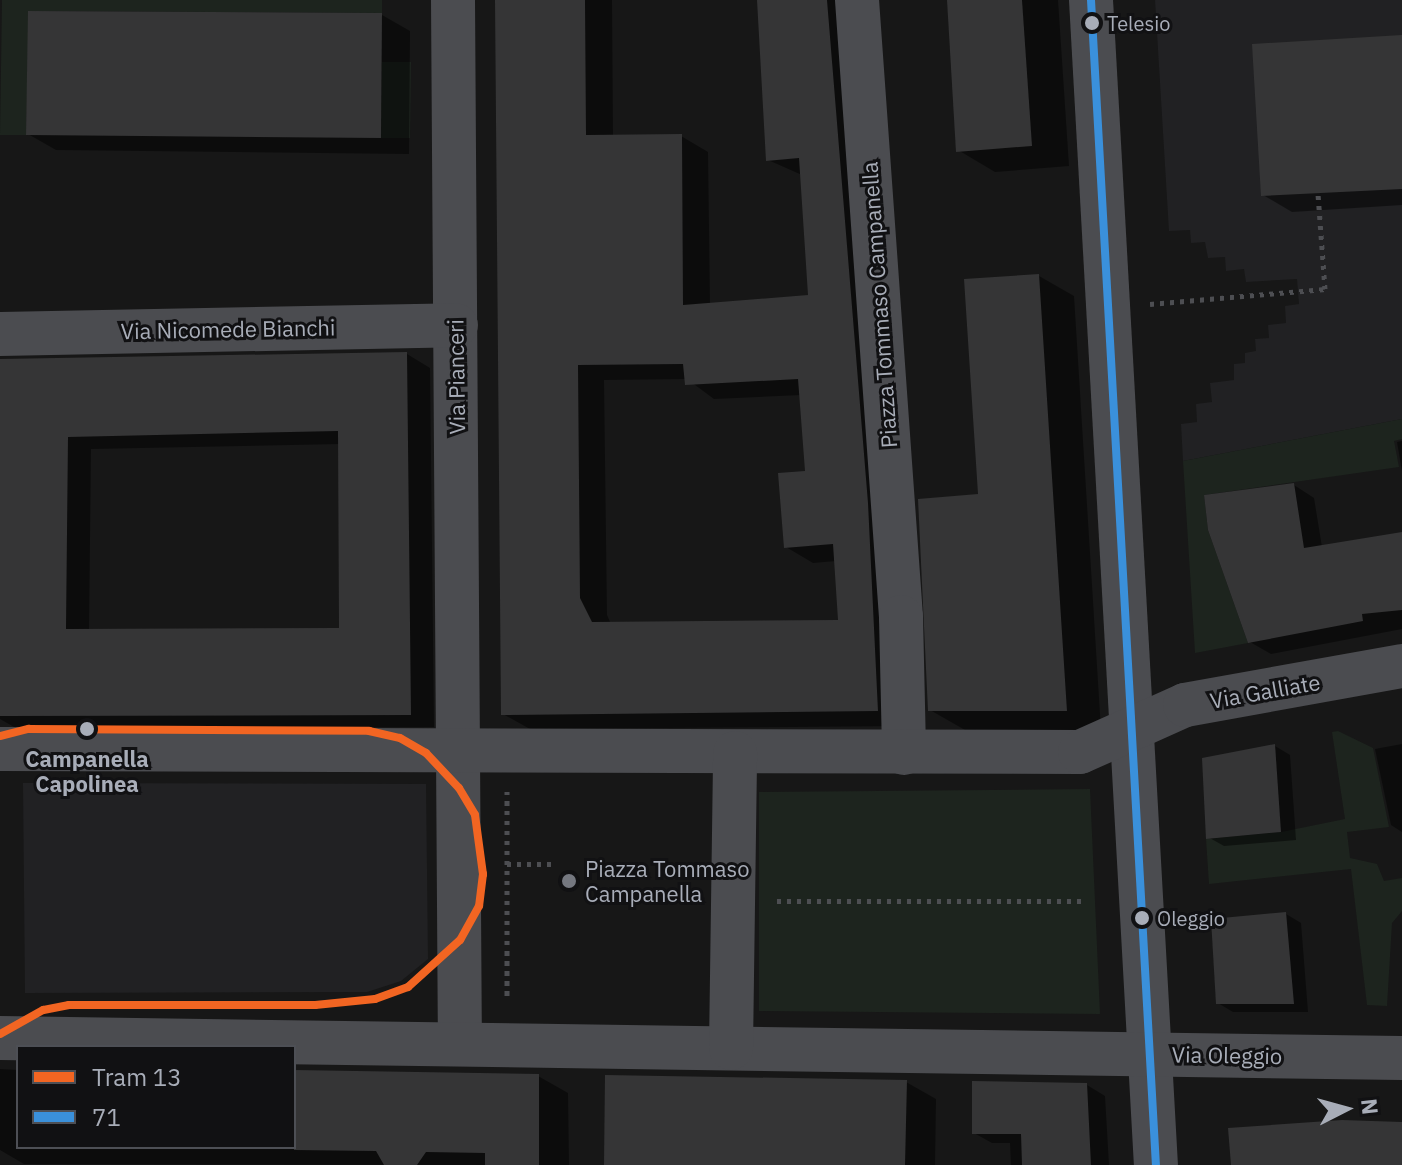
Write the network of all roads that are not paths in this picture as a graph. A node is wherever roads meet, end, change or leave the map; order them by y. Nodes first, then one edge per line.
1 (453, 0) edge
2 (857, 0) edge
3 (1091, 0) edge
4 (456, 325) junction
5 (0, 334) edge
6 (1402, 666) edge
7 (1131, 726) junction
8 (0, 749) edge
9 (735, 753) junction
10 (904, 753) junction
11 (459, 754) junction
12 (0, 1038) edge
13 (460, 1043) junction
14 (731, 1048) junction
15 (1148, 1053) junction
16 (1402, 1058) edge
17 (1156, 1165) edge

1 - 4 street, Via Pianceri
2 - 10 street, Piazza Tommaso Campanella
3 - 7 street
4 - 5 street, Via Nicomede Bianchi
4 - 11 street, Via Pianceri
6 - 7 street, Via Galliate
7 - 10 street
7 - 15 street
8 - 11 street
9 - 10 street
9 - 11 street
9 - 14 street
11 - 13 street
12 - 13 street
13 - 14 street
14 - 15 street
15 - 16 street, Via Oleggio
15 - 17 street

